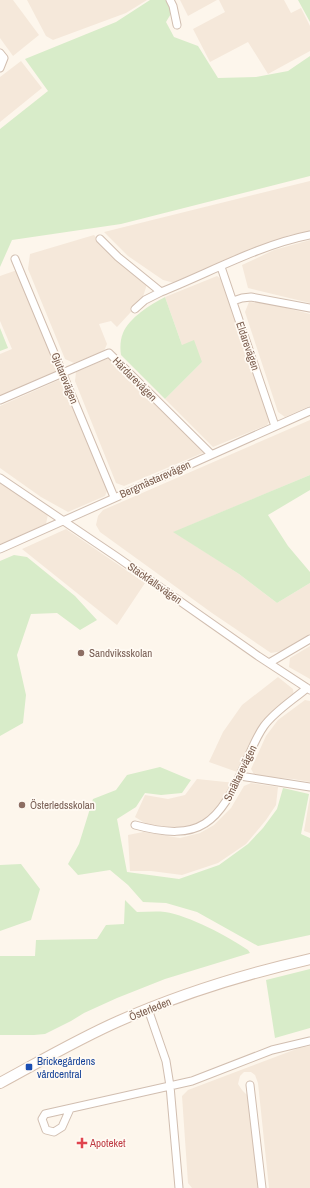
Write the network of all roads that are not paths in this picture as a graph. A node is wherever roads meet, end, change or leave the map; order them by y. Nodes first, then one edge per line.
1 (170, 0) edge
2 (177, 25) dead end
3 (0, 53) edge
4 (0, 68) edge
5 (310, 235) edge
6 (100, 239) dead end
7 (15, 259) dead end
8 (221, 267) junction
9 (161, 292) junction
10 (233, 301) junction
11 (135, 308) dead end
12 (310, 308) edge
13 (63, 372) junction
14 (0, 400) edge
15 (310, 411) edge
16 (275, 426) junction
17 (211, 454) junction
18 (0, 478) edge
19 (114, 497) junction
20 (63, 520) junction
21 (0, 549) edge
22 (310, 639) edge
23 (269, 663) junction
24 (309, 689) edge
25 (240, 776) junction
26 (310, 786) edge
27 (135, 825) dead end
28 (310, 959) edge
29 (148, 1009) junction
30 (310, 1041) edge
31 (0, 1083) edge
32 (250, 1085) dead end
33 (170, 1086) junction
34 (70, 1109) dead end
35 (179, 1188) edge
36 (262, 1188) edge

1 - 2 street
3 - 4 street
5 - 8 street
6 - 9 street
7 - 13 street, Gjutarevägen
8 - 9 street
8 - 10 street, Eldarevägen
9 - 11 street
10 - 12 street
10 - 16 street, Eldarevägen
13 - 14 street, Härdarevägen
13 - 17 street, Härdarevägen
13 - 19 street, Gjutarevägen
15 - 16 street, Bergmästarevägen
16 - 17 street, Bergmästarevägen
17 - 19 street, Bergmästarevägen
18 - 20 street, Stackfallsvägen
19 - 20 street, Bergmästarevägen
20 - 21 street, Bergmästarevägen
20 - 23 street, Stackfallsvägen
22 - 23 street
23 - 24 street, Stackfallsvägen
24 - 25 street, Smältarevägen
25 - 26 street
25 - 27 street, Smältarevägen
28 - 29 main road, Österleden
29 - 31 main road, Österleden
29 - 33 street
30 - 33 street
32 - 36 street
33 - 34 street
33 - 35 street

